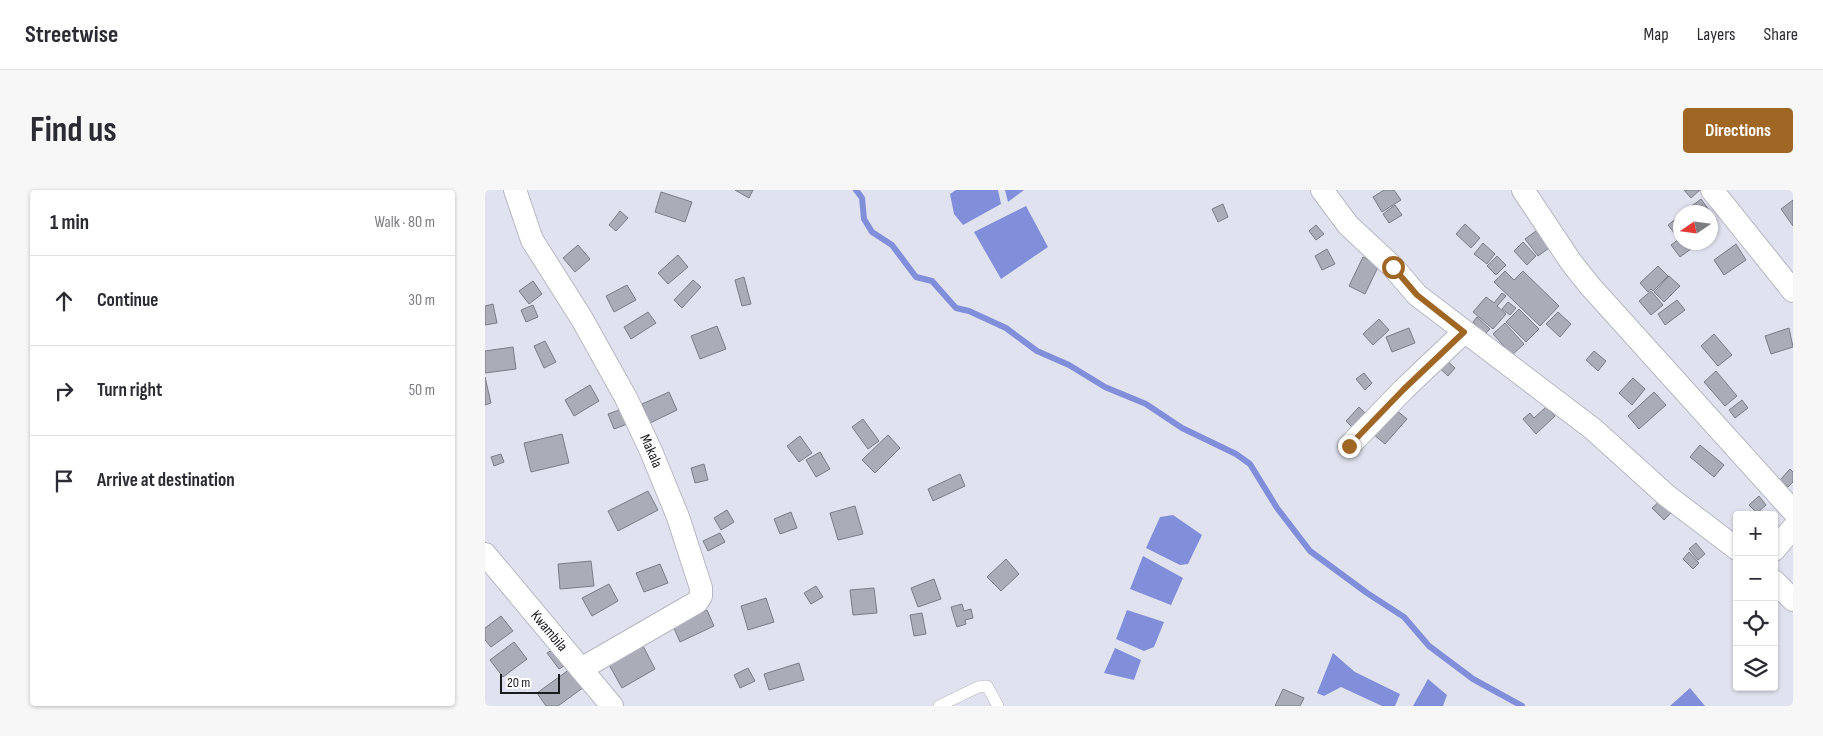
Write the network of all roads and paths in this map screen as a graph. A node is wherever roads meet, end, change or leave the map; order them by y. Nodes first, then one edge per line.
1 (515, 190) edge
2 (1322, 190) edge
3 (1523, 190) edge
4 (1712, 190) edge
5 (1793, 291) edge
6 (1464, 332) junction
7 (1349, 446) dead end
8 (1793, 511) edge
9 (1793, 528) edge
10 (1778, 545) edge
11 (1733, 546) edge
12 (485, 556) edge
13 (1778, 585) edge
14 (1793, 600) edge
15 (581, 668) junction
16 (612, 706) edge
17 (939, 706) edge
18 (998, 706) edge

1 - 15 street, Makala
2 - 6 street
3 - 8 street
4 - 5 street
6 - 7 street
6 - 11 street
9 - 10 street
12 - 15 street, Kwambila
13 - 14 street
15 - 16 street, Kwambila
17 - 18 lane

